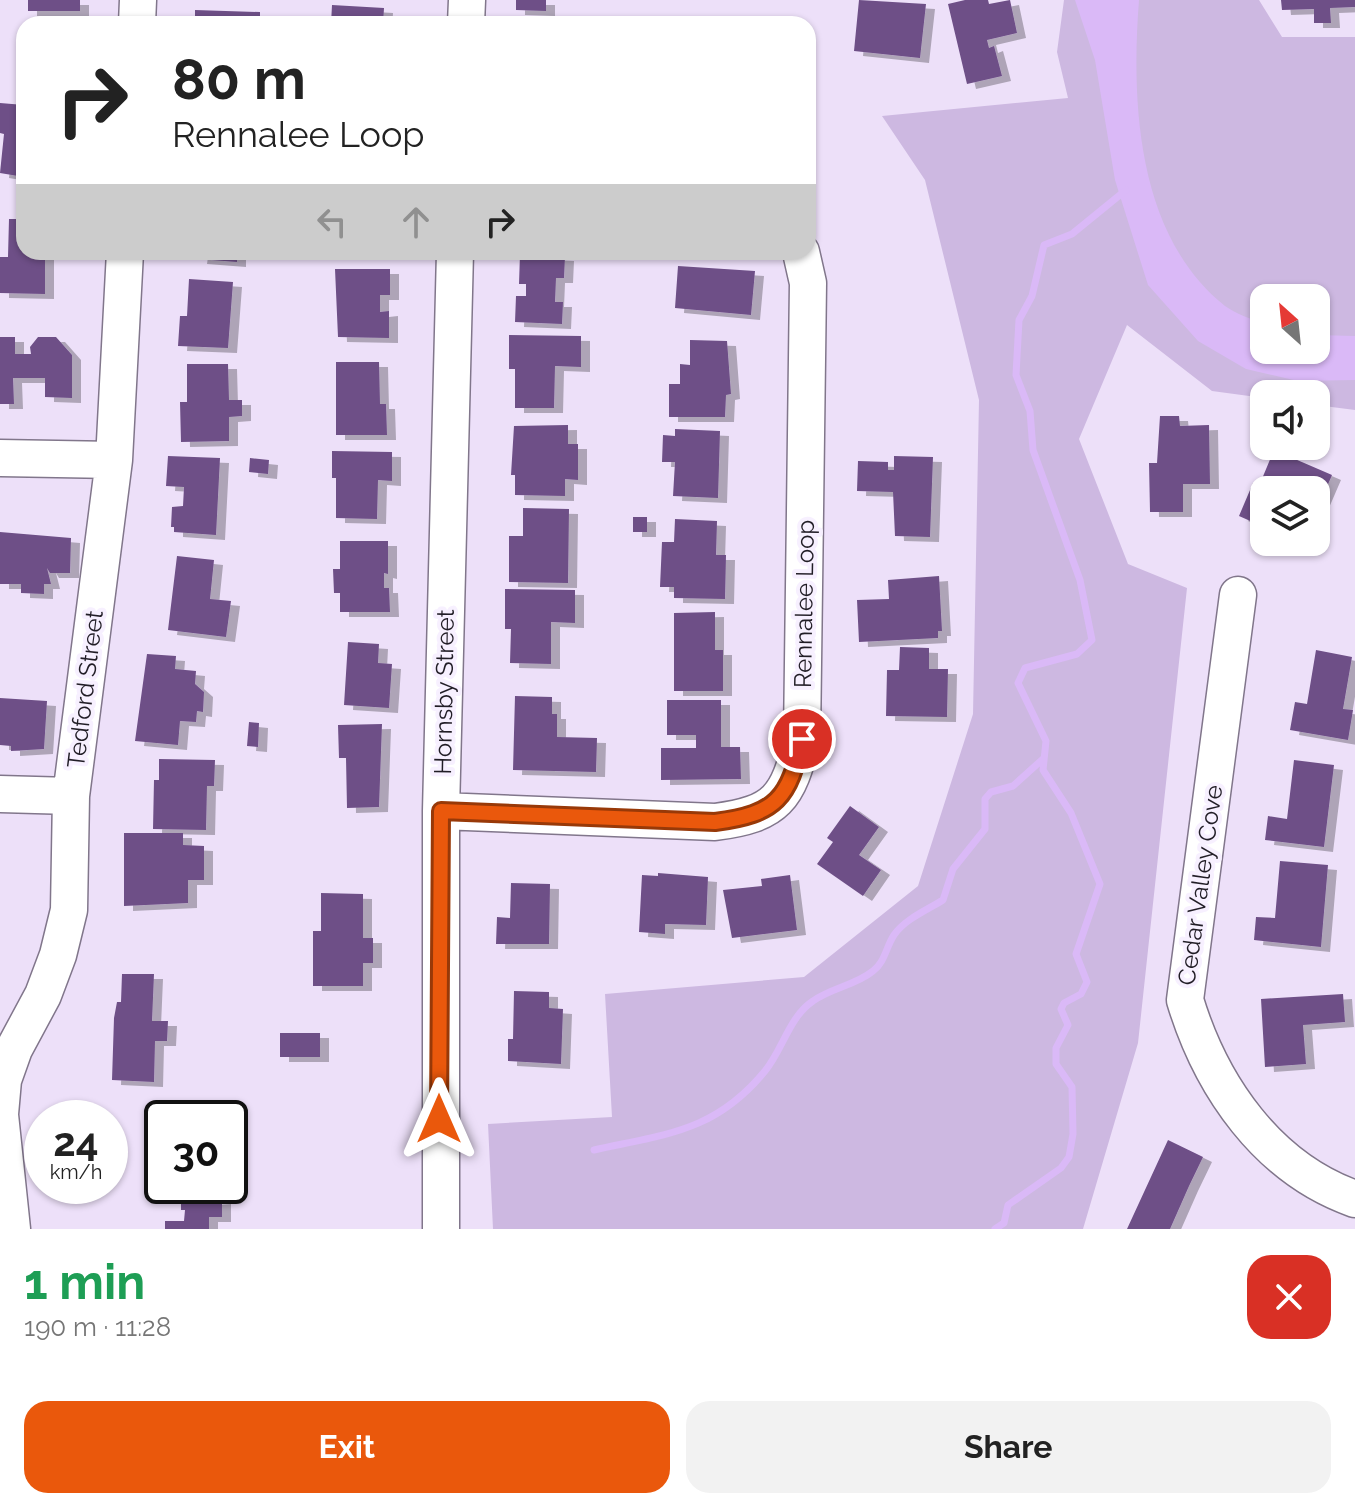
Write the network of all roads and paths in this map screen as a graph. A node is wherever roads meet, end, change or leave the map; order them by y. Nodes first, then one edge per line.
1 (125, 260) edge
2 (455, 260) edge
3 (803, 260) edge
4 (0, 458) edge
5 (114, 460) junction
6 (1238, 595) dead end
7 (0, 794) edge
8 (71, 796) junction
9 (441, 811) junction
10 (0, 1115) edge
11 (1355, 1199) edge
12 (12, 1229) edge
13 (441, 1229) edge

1 - 5 street, Tedford Street
2 - 9 street, Hornsby Street
3 - 9 street, Rennalee Loop
4 - 5 street
5 - 8 street, Tedford Street
6 - 11 street, Cedar Valley Cove
7 - 8 street
8 - 10 street, Tedford Street
9 - 13 street, Hornsby Street
10 - 12 street, Tedford Street

